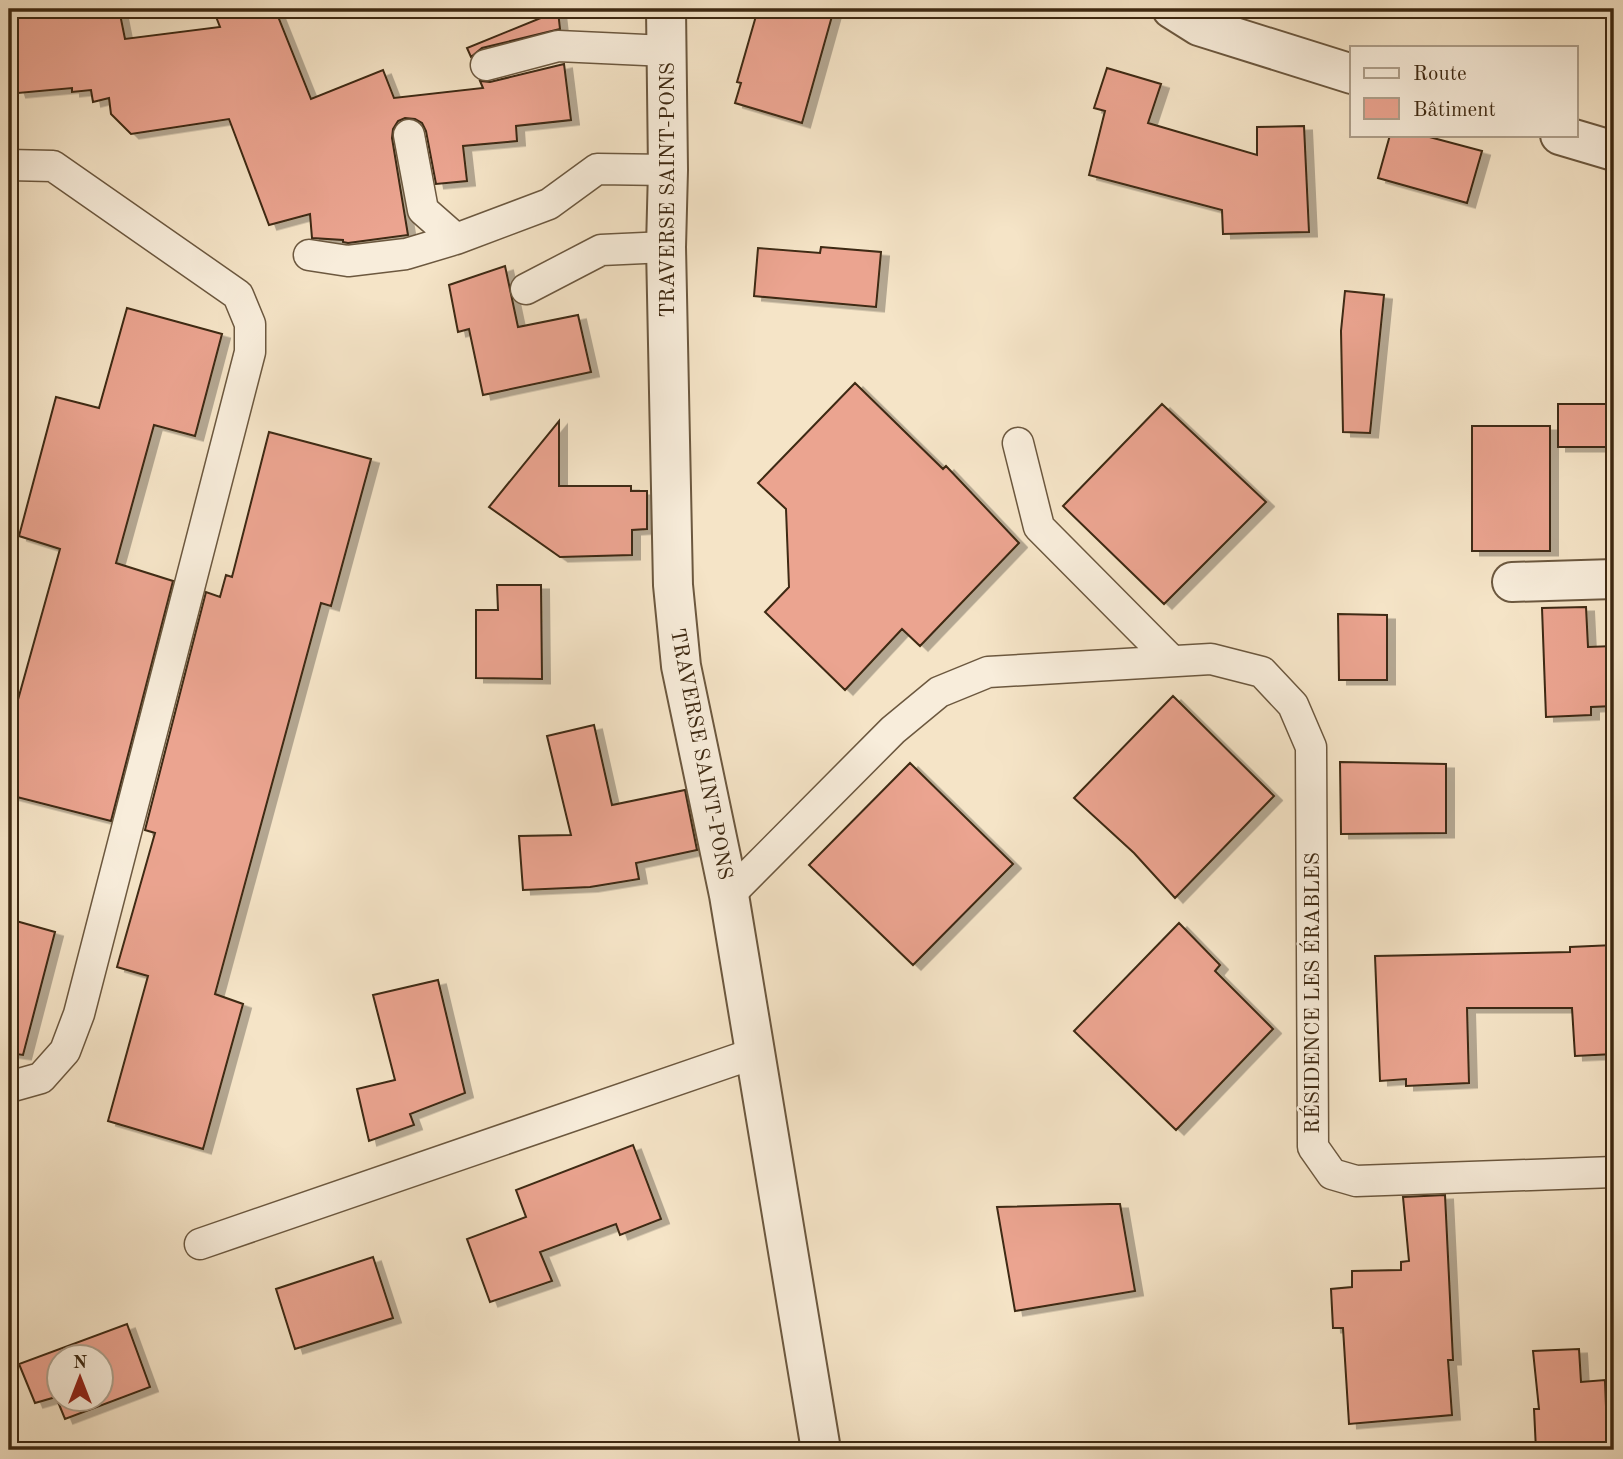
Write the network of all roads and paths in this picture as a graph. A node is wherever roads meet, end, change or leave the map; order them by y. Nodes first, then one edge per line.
1 (666, 9) edge
2 (1172, 9) edge
3 (667, 51) junction
4 (486, 65) dead end
5 (1350, 73) edge
6 (409, 135) dead end
7 (1563, 136) edge
8 (1614, 151) edge
9 (9, 165) edge
10 (668, 170) junction
11 (456, 239) junction
12 (666, 247) junction
13 (309, 255) dead end
14 (526, 289) dead end
15 (1018, 443) dead end
16 (1614, 579) edge
17 (1512, 582) dead end
18 (1172, 661) junction
19 (729, 895) junction
20 (755, 1052) junction
21 (9, 1087) edge
22 (1614, 1172) edge
23 (200, 1244) dead end
24 (821, 1450) edge

1 - 3 street, TRAVERSE SAINT-PONS
2 - 5 street
3 - 4 lane
3 - 10 street, TRAVERSE SAINT-PONS
6 - 11 lane
7 - 8 street
9 - 21 lane
10 - 11 lane
10 - 12 street, TRAVERSE SAINT-PONS
11 - 13 lane
12 - 14 lane
12 - 19 street, TRAVERSE SAINT-PONS
15 - 18 lane
16 - 17 street
18 - 19 lane, RÉSIDENCE LES ÉRABLES
18 - 22 lane, RÉSIDENCE LES ÉRABLES
19 - 20 street, TRAVERSE SAINT-PONS
20 - 23 lane
20 - 24 street, TRAVERSE SAINT-PONS

